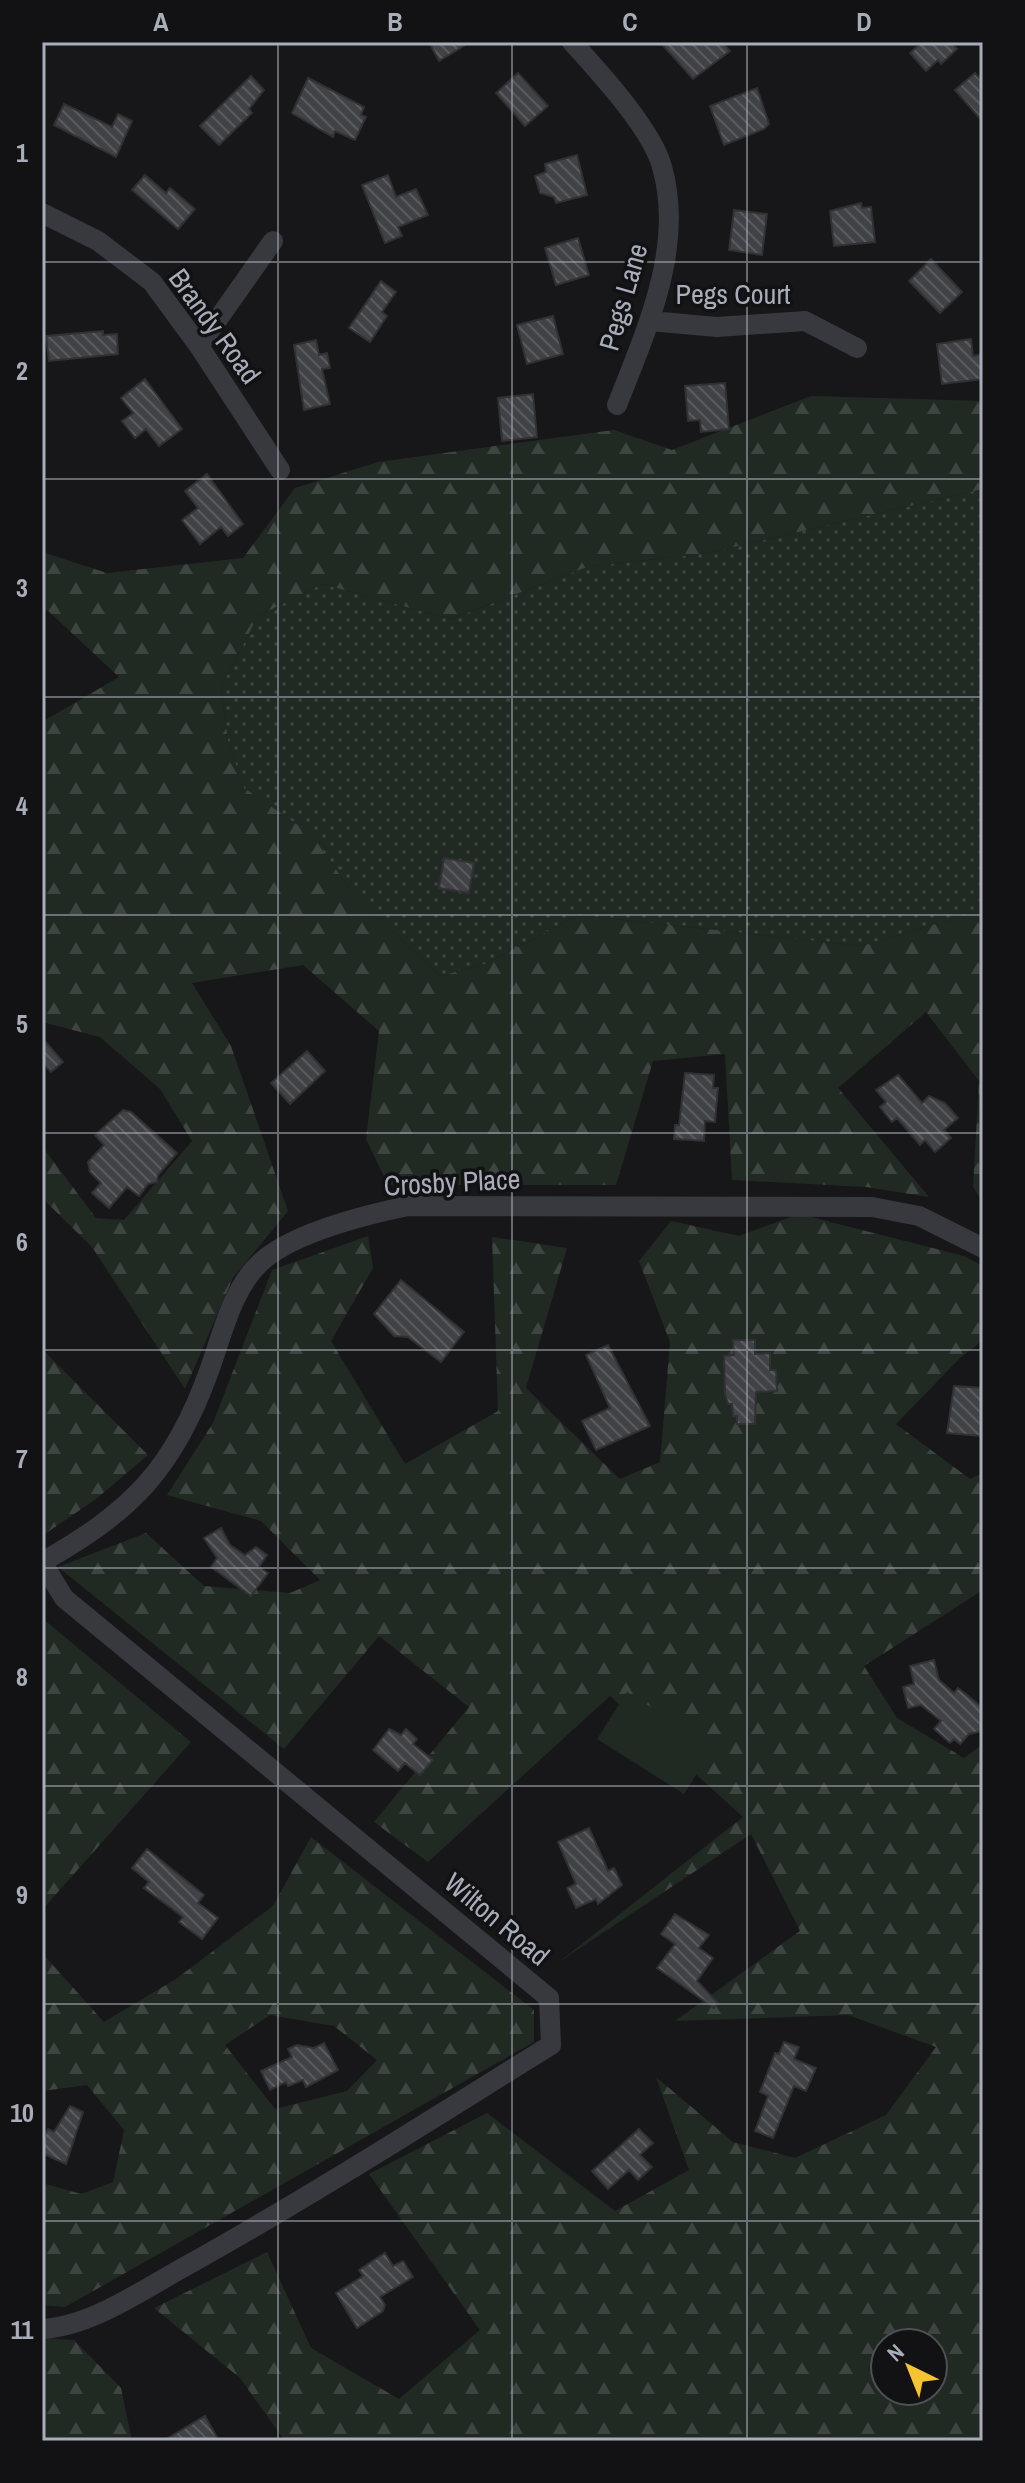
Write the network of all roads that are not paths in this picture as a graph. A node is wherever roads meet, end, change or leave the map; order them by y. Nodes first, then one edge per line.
1 (572, 42) edge
2 (42, 213) edge
3 (273, 241) dead end
4 (650, 321) junction
5 (199, 346) junction
6 (857, 348) dead end
7 (617, 405) dead end
8 (280, 470) dead end
9 (983, 1248) edge
10 (42, 1562) edge
11 (42, 2329) edge

1 - 4 street, Pegs Lane
2 - 5 street, Brandy Road
3 - 5 street
4 - 6 street, Pegs Court
4 - 7 street, Pegs Lane
5 - 8 street, Brandy Road
9 - 10 street, Crosby Place
10 - 11 street, Wilton Road

